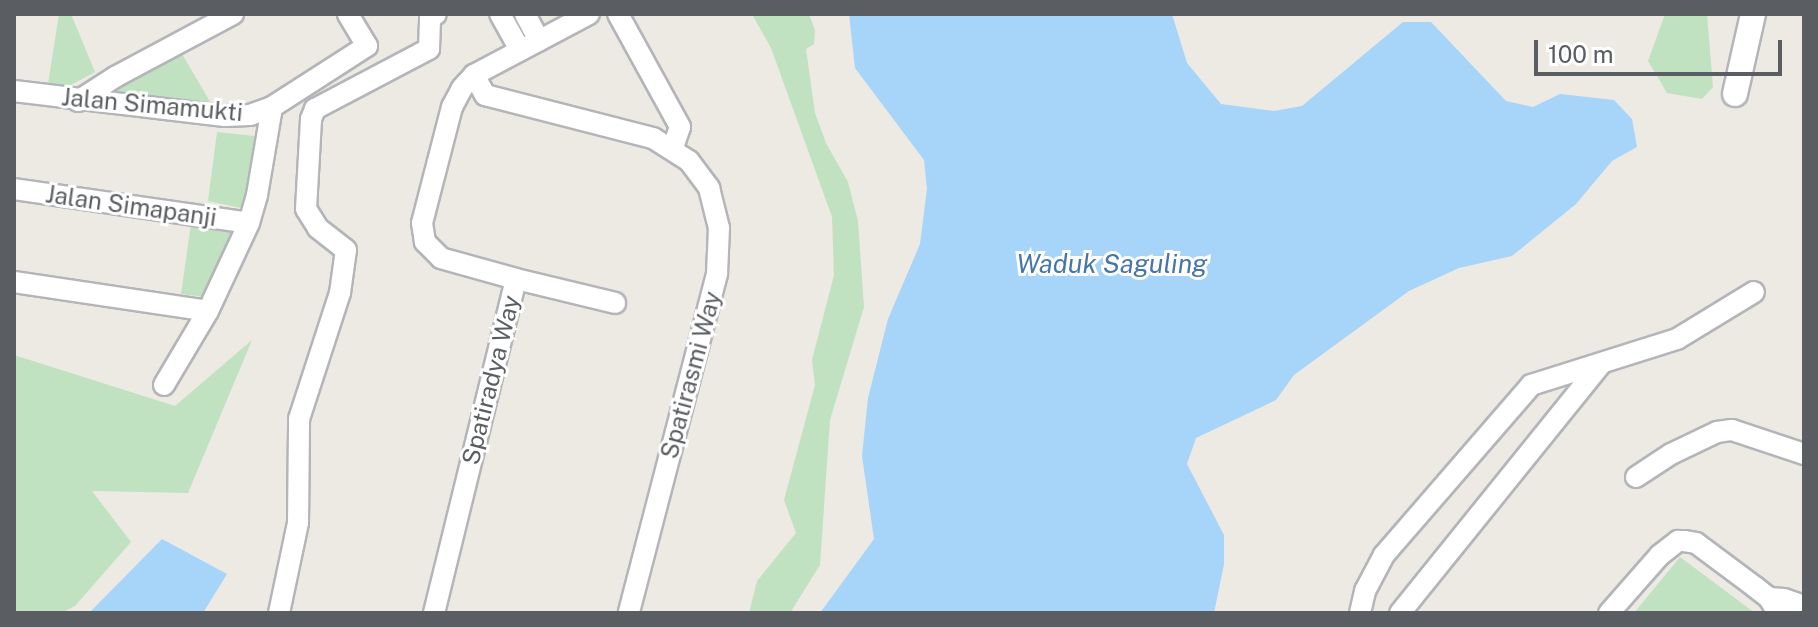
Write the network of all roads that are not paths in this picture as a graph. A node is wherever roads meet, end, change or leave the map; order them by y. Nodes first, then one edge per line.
1 (233, 14) edge
2 (348, 14) edge
3 (436, 14) edge
4 (500, 14) edge
5 (525, 14) edge
6 (589, 14) edge
7 (618, 14) edge
8 (1753, 14) edge
9 (539, 40) junction
10 (520, 50) junction
11 (474, 75) junction
12 (14, 91) edge
13 (1735, 94) dead end
14 (78, 101) junction
15 (272, 107) junction
16 (672, 150) junction
17 (14, 189) edge
18 (249, 223) junction
19 (516, 279) junction
20 (14, 282) edge
21 (1754, 292) dead end
22 (615, 303) dead end
23 (208, 311) junction
24 (1600, 365) junction
25 (164, 385) dead end
26 (1804, 454) edge
27 (1636, 477) dead end
28 (1774, 605) edge
29 (1804, 606) edge
30 (279, 613) edge
31 (434, 613) edge
32 (629, 613) edge
33 (1360, 613) edge
34 (1400, 613) edge
35 (1609, 613) edge

1 - 14 street
2 - 15 street, Jalan Simamukti
3 - 30 street
4 - 10 street
5 - 9 street
6 - 9 street
7 - 16 street
8 - 13 street
9 - 10 street
10 - 11 street
11 - 16 street, Spatirasmi Way
11 - 19 street, Spatiradya Way
12 - 14 street, Jalan Simamukti
14 - 15 street, Jalan Simamukti
15 - 18 street
16 - 32 street, Spatirasmi Way
17 - 18 street, Jalan Simapanji
18 - 23 street
19 - 22 street
19 - 31 street, Spatiradya Way
20 - 23 street
21 - 24 street
23 - 25 street
24 - 33 street
24 - 34 street
26 - 27 street
28 - 29 street
28 - 35 street

